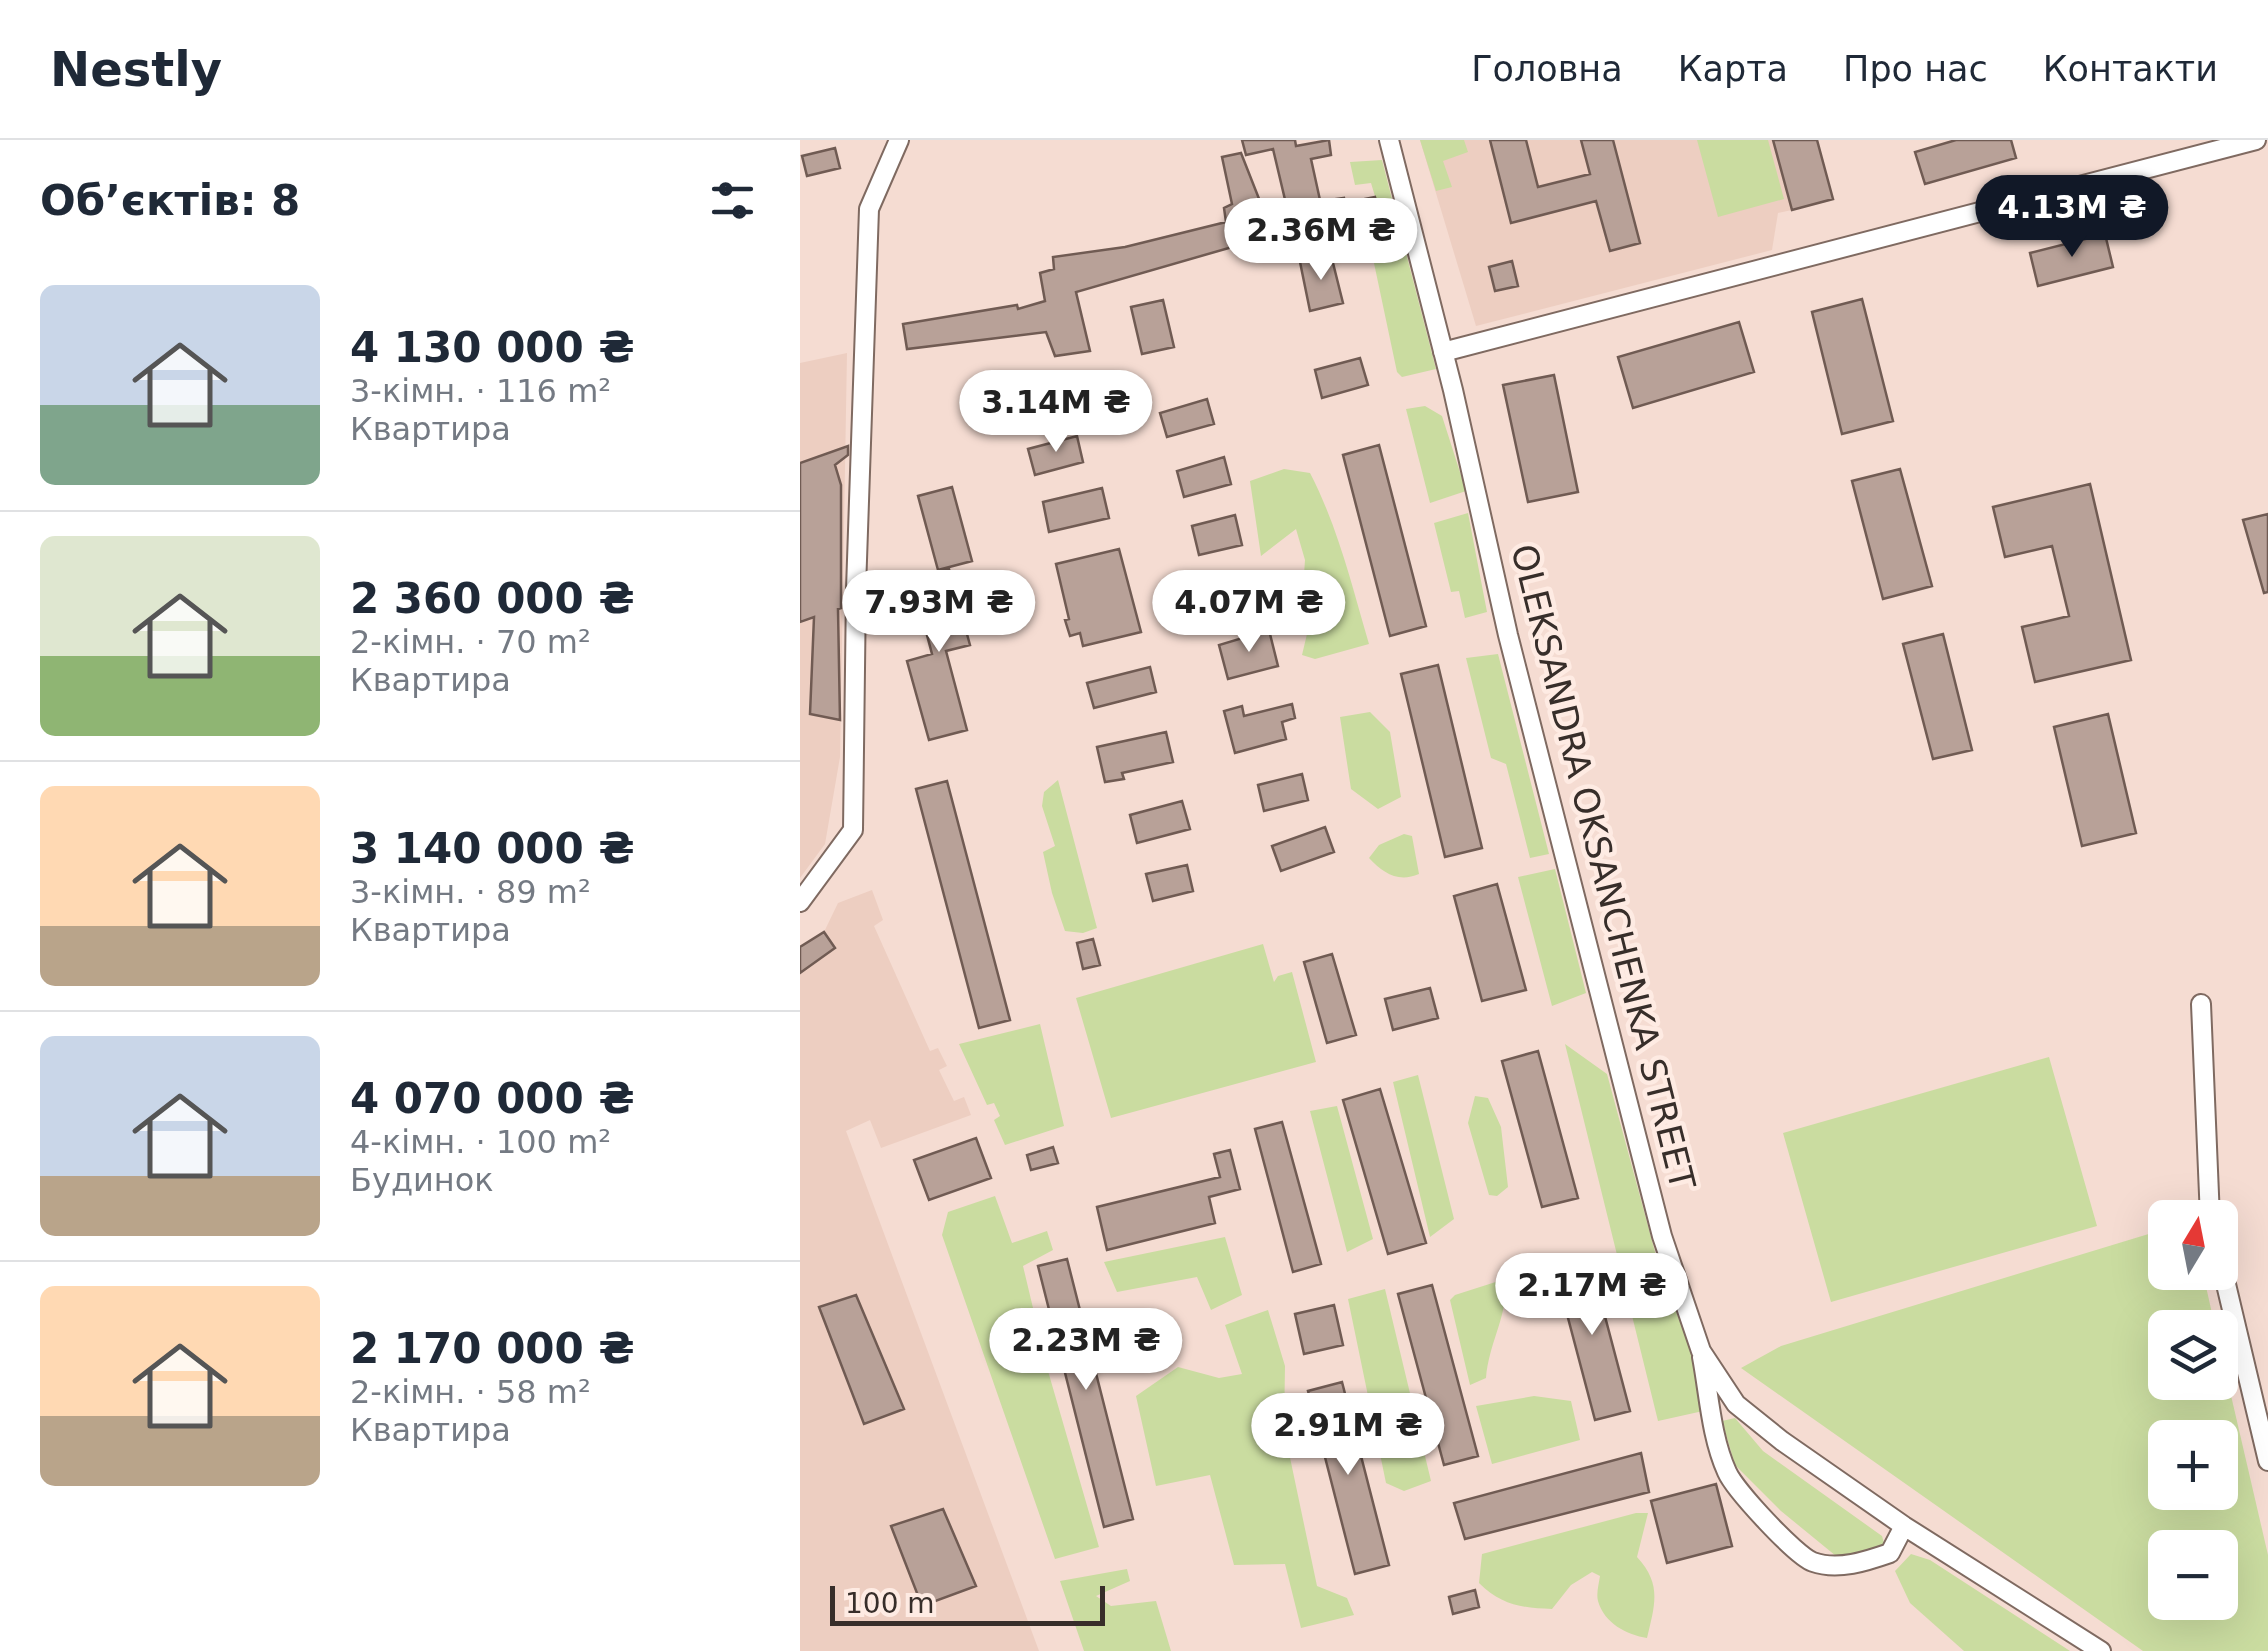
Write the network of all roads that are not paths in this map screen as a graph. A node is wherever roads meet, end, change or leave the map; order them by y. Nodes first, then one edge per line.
1 (899, 140) edge
2 (1389, 140) edge
3 (2256, 140) edge
4 (1443, 352) junction
5 (800, 902) edge
6 (2200, 1004) dead end
7 (2209, 1200) edge
8 (2227, 1290) edge
9 (1701, 1351) junction
10 (2268, 1461) edge
11 (1904, 1526) junction
12 (2101, 1651) edge

1 - 5 street
2 - 4 street, OLEKSANDRA OKSANCHENKA STREET
3 - 4 street
4 - 9 street, OLEKSANDRA OKSANCHENKA STREET
6 - 7 street
8 - 10 street
9 - 11 street, OLEKSANDRA OKSANCHENKA STREET
9 - 11 street
11 - 12 street, OLEKSANDRA OKSANCHENKA STREET

